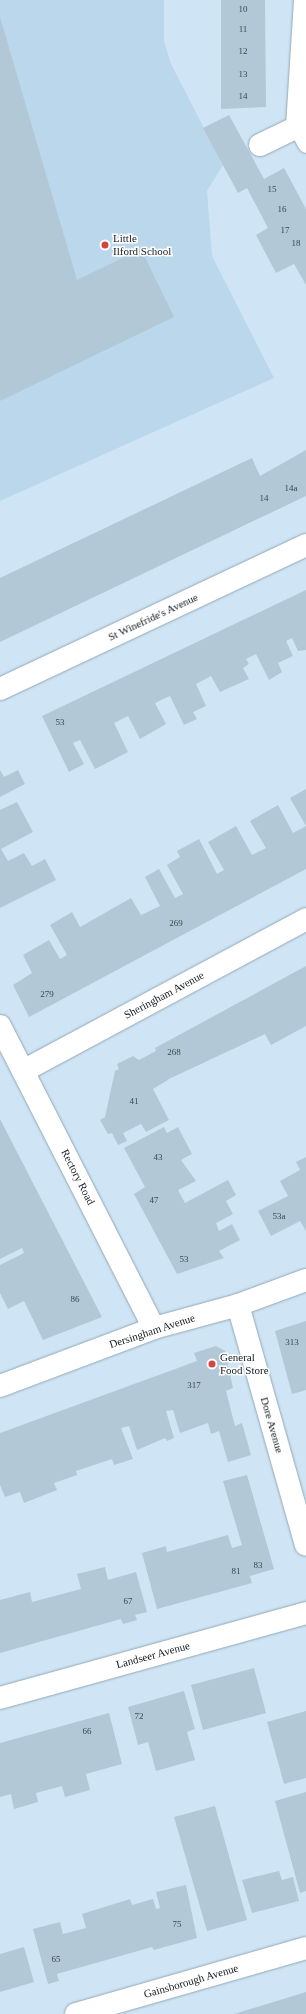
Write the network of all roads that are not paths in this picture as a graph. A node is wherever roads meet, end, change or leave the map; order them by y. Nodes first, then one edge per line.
1 (305, 0) edge
2 (302, 136) edge
3 (260, 145) dead end
4 (306, 545) edge
5 (0, 689) edge
6 (306, 919) edge
7 (0, 1026) edge
8 (23, 1071) junction
9 (306, 1280) edge
10 (238, 1305) junction
11 (154, 1328) junction
12 (0, 1386) edge
13 (306, 1545) edge
14 (306, 1613) edge
15 (0, 1698) edge
16 (306, 1948) edge
17 (76, 2014) edge

1 - 2 street
2 - 3 street
4 - 5 street, St Winefride's Avenue
6 - 8 street, Sheringham Avenue
7 - 8 street, Rectory Road
8 - 11 street, Rectory Road
9 - 10 street, Dersingham Avenue
10 - 11 street, Dersingham Avenue
10 - 13 street, Dore Avenue
11 - 12 street, Dersingham Avenue
14 - 15 street, Landseer Avenue
16 - 17 street, Gainsborough Avenue

